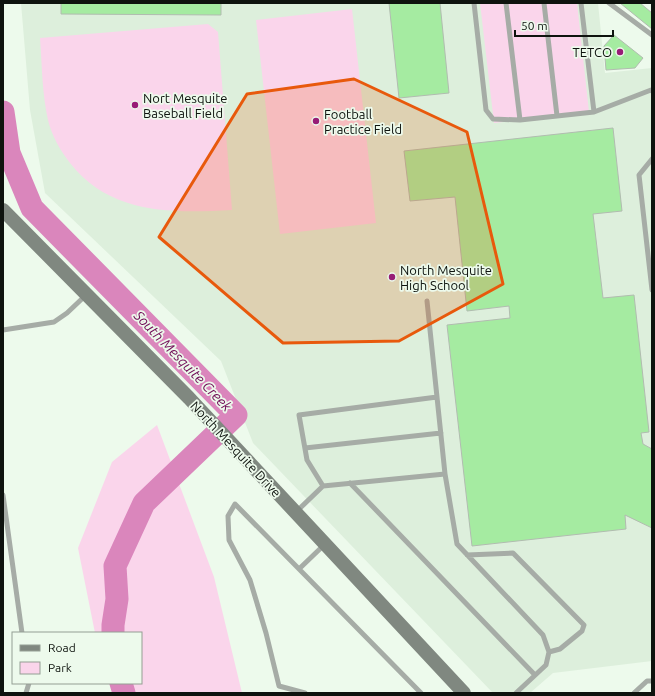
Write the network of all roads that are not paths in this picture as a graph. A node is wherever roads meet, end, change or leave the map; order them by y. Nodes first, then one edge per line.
1 (474, 3) edge
2 (506, 3) edge
3 (544, 3) edge
4 (581, 3) edge
5 (609, 3) edge
6 (652, 35) edge
7 (652, 91) edge
8 (594, 112) junction
9 (557, 116) junction
10 (520, 120) junction
11 (652, 158) edge
12 (3, 210) edge
13 (652, 290) edge
14 (86, 294) junction
15 (427, 301) dead end
16 (3, 330) edge
17 (437, 397) junction
18 (440, 433) junction
19 (305, 448) junction
20 (444, 474) junction
21 (350, 483) junction
22 (323, 486) junction
23 (3, 495) edge
24 (296, 513) junction
25 (325, 545) junction
26 (467, 555) junction
27 (299, 570) junction
28 (22, 632) edge
29 (549, 652) junction
30 (535, 675) junction
31 (652, 681) edge
32 (305, 693) edge
33 (421, 693) edge
34 (464, 693) edge
35 (516, 693) edge
36 (634, 693) edge

1 - 10 lane
2 - 10 lane
3 - 9 lane
4 - 8 lane
5 - 6 lane
7 - 8 lane
8 - 9 lane
9 - 10 lane
11 - 13 lane
12 - 14 street, North Mesquite Drive
14 - 16 lane
14 - 24 street, North Mesquite Drive
15 - 17 lane
17 - 18 lane
17 - 19 lane
18 - 19 lane
18 - 20 lane
19 - 22 lane
20 - 21 lane
20 - 26 lane
21 - 22 lane
21 - 30 lane
22 - 24 lane
23 - 28 lane
24 - 25 street, North Mesquite Drive
25 - 27 lane
25 - 34 street, North Mesquite Drive
26 - 29 lane
26 - 29 lane
27 - 32 lane
27 - 33 lane
29 - 30 lane
30 - 35 lane
31 - 36 lane

